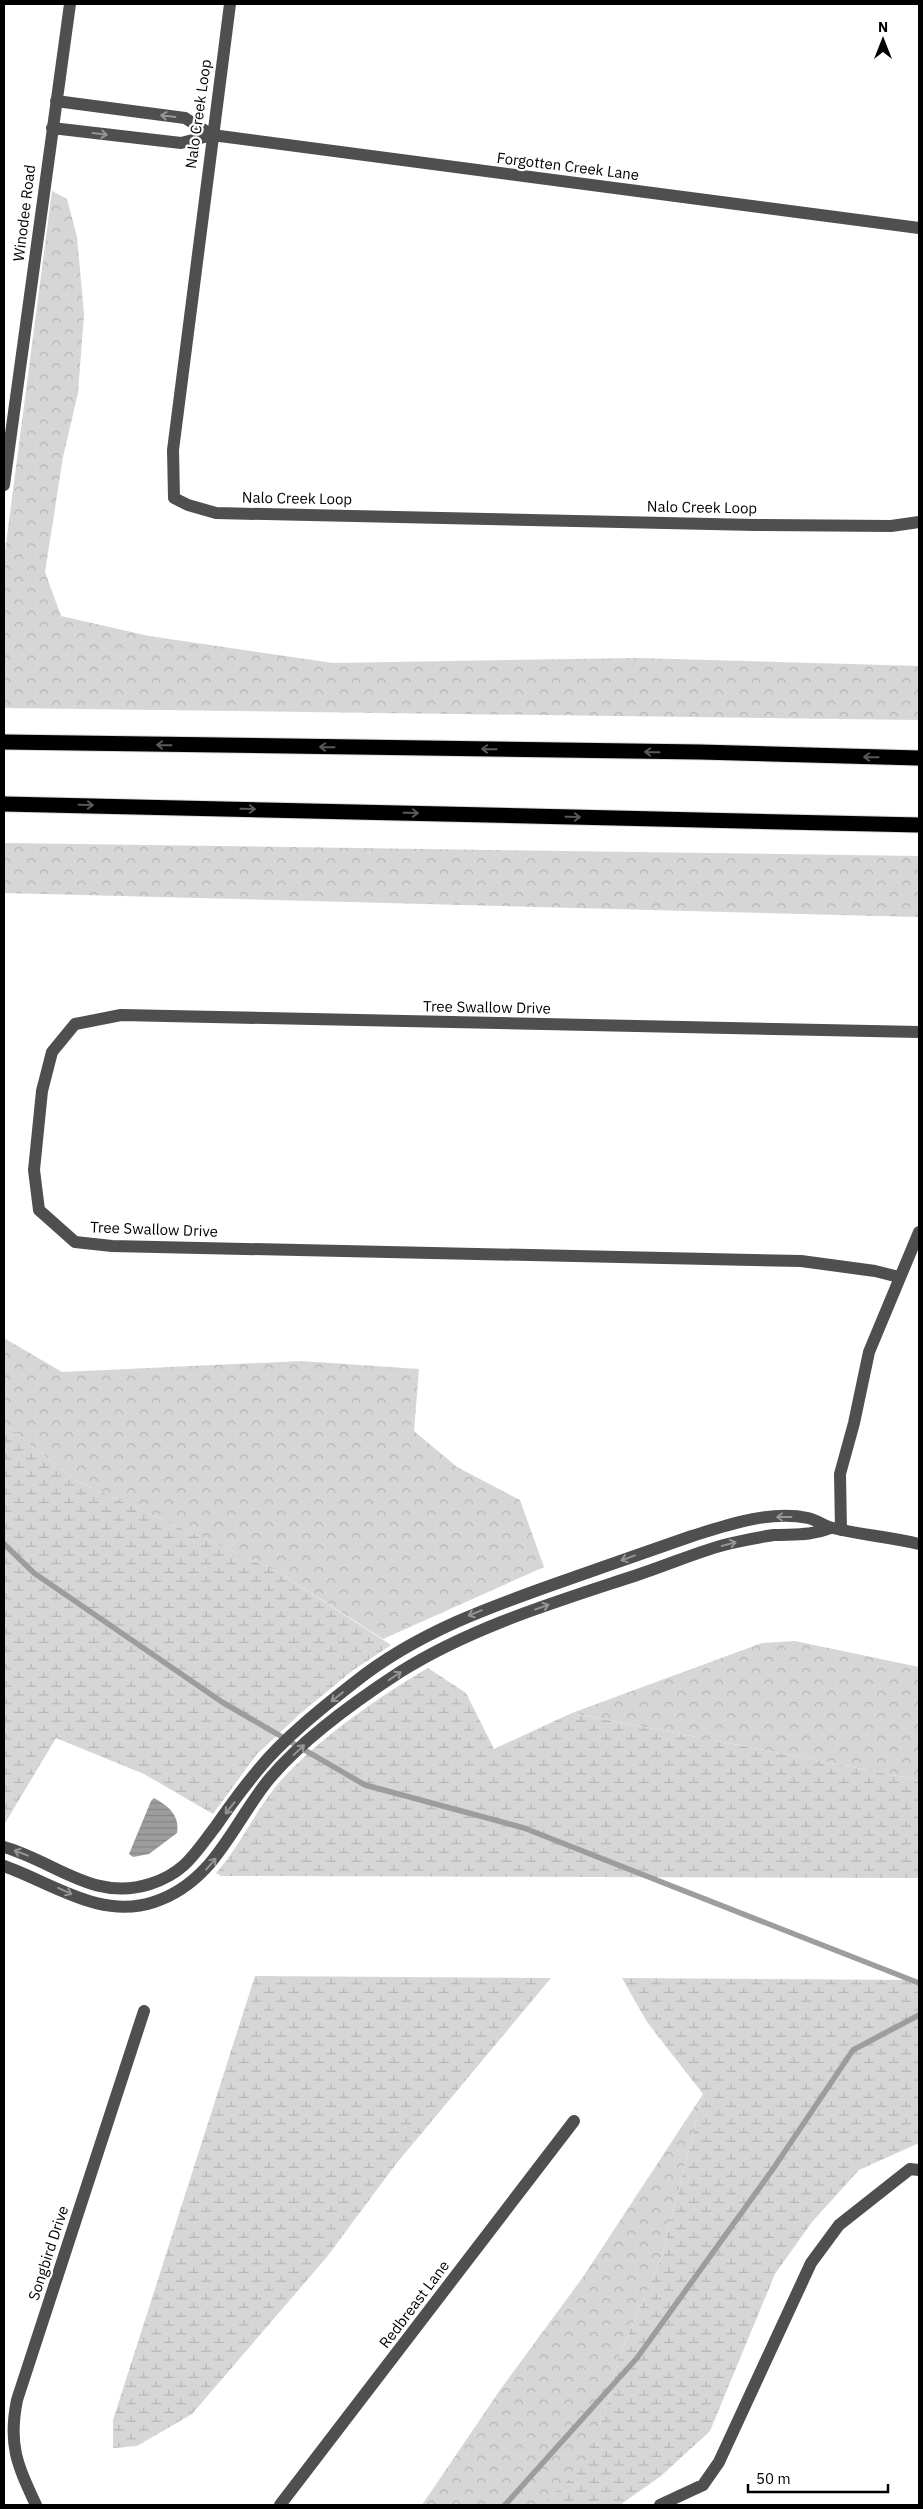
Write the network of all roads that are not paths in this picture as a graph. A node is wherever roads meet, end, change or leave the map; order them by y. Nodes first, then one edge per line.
1 (70, 4) edge
2 (230, 4) edge
3 (56, 102) junction
4 (52, 128) junction
5 (212, 135) junction
6 (919, 228) edge
7 (4, 485) edge
8 (919, 522) edge
9 (4, 742) edge
10 (919, 758) edge
11 (4, 804) edge
12 (919, 825) edge
13 (919, 1032) edge
14 (919, 1232) edge
15 (899, 1277) junction
16 (836, 1529) junction
17 (692, 1536) junction
18 (919, 1544) edge
19 (696, 1555) junction
20 (570, 1579) junction
21 (575, 1595) junction
22 (4, 1847) edge
23 (41, 1861) junction
24 (4, 1866) edge
25 (35, 1877) junction
26 (144, 2011) dead end
27 (574, 2121) dead end
28 (919, 2170) edge
29 (36, 2505) edge
30 (280, 2505) edge
31 (660, 2505) edge

1 - 3 street, Winodee Road
2 - 5 street, Nalo Creek Loop
3 - 4 street, Winodee Road
5 -> 3 street, Forgotten Creek Lane
4 -> 5 street, Forgotten Creek Lane
4 - 7 street, Winodee Road
5 - 6 street, Forgotten Creek Lane
5 - 8 street, Nalo Creek Loop
10 -> 9 highway
11 -> 12 highway
13 - 15 street, Tree Swallow Drive
14 - 15 street
15 - 16 street
16 -> 17 street
16 - 18 street
19 -> 16 street
17 - 19 street
17 -> 20 street
19 - 21 street
20 - 21 street
20 -> 23 street
25 -> 21 street
23 -> 22 street
23 - 25 street
24 - 25 street
26 - 29 street, Songbird Drive
27 - 30 street, Redbreast Lane
28 - 31 street

